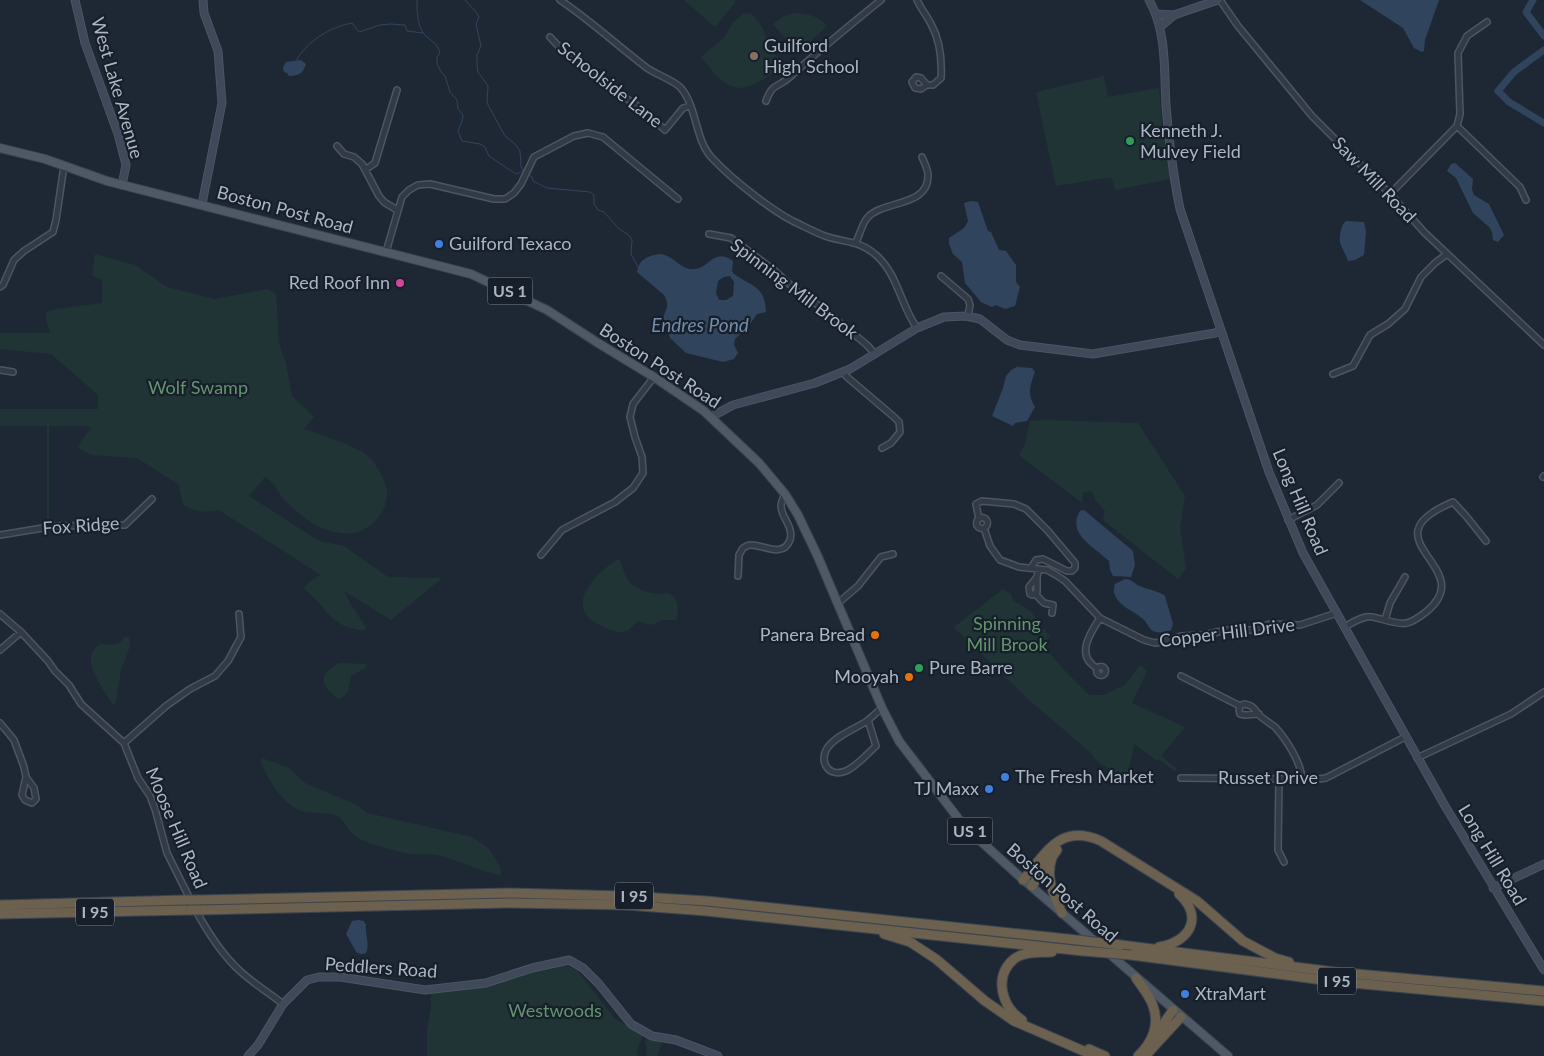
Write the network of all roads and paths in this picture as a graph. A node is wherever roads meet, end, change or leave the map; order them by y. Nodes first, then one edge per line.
1 (75, 0) edge
2 (203, 0) edge
3 (560, 0) edge
4 (881, 0) edge
5 (917, 0) edge
6 (1149, 0) edge
7 (1219, 0) edge
8 (1156, 14) junction
9 (1174, 15) junction
10 (1487, 22) dead end
11 (1160, 27) junction
12 (550, 36) dead end
13 (927, 85) dead end
14 (397, 90) dead end
15 (766, 101) dead end
16 (690, 106) junction
17 (1458, 126) junction
18 (336, 146) dead end
19 (0, 148) edge
20 (922, 157) dead end
21 (64, 166) junction
22 (365, 170) junction
23 (122, 184) junction
24 (1390, 194) junction
25 (678, 199) dead end
26 (1526, 200) dead end
27 (202, 204) junction
28 (397, 210) junction
29 (709, 234) dead end
30 (856, 242) junction
31 (386, 252) junction
32 (1447, 254) junction
33 (941, 276) dead end
34 (0, 287) edge
35 (968, 316) junction
36 (918, 328) junction
37 (1220, 330) junction
38 (1544, 345) edge
39 (875, 354) junction
40 (0, 370) edge
41 (13, 372) dead end
42 (844, 372) junction
43 (1333, 374) dead end
44 (654, 377) junction
45 (711, 417) junction
46 (882, 448) dead end
47 (1339, 483) dead end
48 (785, 494) junction
49 (152, 499) dead end
50 (1288, 520) junction
51 (0, 535) edge
52 (1486, 541) dead end
53 (893, 554) dead end
54 (541, 555) dead end
55 (1031, 568) junction
56 (1040, 569) junction
57 (738, 576) dead end
58 (1405, 577) dead end
59 (837, 604) junction
60 (1052, 613) dead end
61 (1337, 613) junction
62 (0, 614) edge
63 (239, 614) dead end
64 (1100, 618) junction
65 (1385, 620) junction
66 (1345, 627) junction
67 (21, 632) junction
68 (0, 650) edge
69 (1097, 668) dead end
70 (1181, 676) dead end
71 (1544, 692) edge
72 (1240, 706) junction
73 (882, 708) junction
74 (1259, 714) junction
75 (868, 720) junction
76 (0, 723) edge
77 (1405, 737) junction
78 (124, 743) junction
79 (1417, 758) junction
80 (26, 777) junction
81 (1182, 778) dead end
82 (1279, 779) junction
83 (1302, 779) junction
84 (1056, 851) junction
85 (1284, 862) dead end
86 (1544, 864) edge
87 (1023, 880) junction
88 (1032, 886) junction
89 (1493, 888) junction
90 (0, 904) edge
91 (1062, 913) junction
92 (0, 914) edge
93 (864, 928) junction
94 (1121, 945) junction
95 (1083, 951) junction
96 (1544, 970) edge
97 (1335, 972) junction
98 (1136, 978) junction
99 (1544, 991) edge
100 (1544, 1001) edge
101 (284, 1004) junction
102 (1173, 1010) junction
103 (1181, 1017) junction
104 (1145, 1053) edge
105 (248, 1056) edge
106 (718, 1056) edge
107 (1095, 1056) edge
108 (1105, 1056) edge
109 (1138, 1056) edge
110 (1228, 1056) edge

1 - 23 street, West Lake Avenue
2 - 27 street
3 - 16 street, Schoolside Lane
4 - 15 street
5 - 13 street
6 - 8 street, Long Hill Road
7 - 9 street
7 - 24 street, Saw Mill Road
8 - 9 street
8 - 11 street, Long Hill Road
9 - 11 street
10 - 17 street
11 - 37 street, Long Hill Road
12 - 16 street, Schoolside Lane
14 - 22 street
16 - 30 street, Schoolside Lane
17 - 24 street
17 - 26 street
18 - 22 street
19 - 21 main road, Boston Post Road / US 1
20 - 30 street
21 - 23 main road, Boston Post Road / US 1
21 - 34 street
22 - 28 street
23 - 27 main road, Boston Post Road / US 1
24 - 32 street, Saw Mill Road
25 - 28 street
27 - 31 main road, Boston Post Road / US 1
28 - 31 street
29 - 39 street, Spinning Mill Brook
30 - 36 street, Schoolside Lane
31 - 44 main road, Boston Post Road / US 1
32 - 38 street, Saw Mill Road
32 - 43 street
33 - 35 street
35 - 36 street
35 - 37 street
36 - 39 street
37 - 50 street, Long Hill Road
39 - 42 street
40 - 41 street
42 - 45 street
42 - 46 street
44 - 45 main road, Boston Post Road / US 1
44 - 54 street
45 - 48 main road, Boston Post Road / US 1
47 - 50 street
48 - 57 street
48 - 59 main road, Boston Post Road / US 1
49 - 51 street, Fox Ridge
50 - 61 street, Long Hill Road
52 - 65 street
53 - 59 street
55 - 55 street, Copper Hill Drive
55 - 56 street, Copper Hill Drive
56 - 60 street
56 - 64 street, Copper Hill Drive
58 - 65 street
59 - 73 main road, Boston Post Road / US 1
61 - 64 street, Copper Hill Drive
61 - 66 street, Long Hill Road
62 - 67 street, Moose Hill Road
63 - 78 street
64 - 69 street
65 - 66 street
66 - 77 street, Long Hill Road
67 - 68 street
67 - 78 street, Moose Hill Road
70 - 72 street
71 - 79 street
72 - 74 street
72 - 74 street
73 - 75 street
73 - 87 main road, Boston Post Road / US 1
74 - 83 street
75 - 75 street
76 - 80 street
77 - 79 street, Long Hill Road
77 - 83 street, Russet Drive
78 - 101 street, Moose Hill Road
79 - 89 street, Long Hill Road
80 - 80 street
81 - 82 street, Russet Drive
82 - 83 street, Russet Drive
82 - 85 street
84 - 88 highway
84 - 91 highway
84 - 94 highway
86 - 89 street
87 - 88 main road, Boston Post Road / US 1
87 - 97 highway
88 - 91 main road, Boston Post Road / US 1
89 - 96 street, Long Hill Road
90 - 94 highway, I 95, bridge
91 - 98 main road, Boston Post Road / US 1
92 - 93 highway, I 95, bridge
93 - 95 highway, I 95
93 - 107 highway
94 - 97 highway, I 95
95 - 100 highway, I 95, bridge
95 - 108 highway
97 - 99 highway, I 95
98 - 102 main road, Boston Post Road / US 1
98 - 104 highway
101 - 105 street
101 - 106 street, Peddlers Road
102 - 103 main road, Boston Post Road / US 1
102 - 104 highway
103 - 104 highway
103 - 110 main road, Boston Post Road / US 1
104 - 109 highway

